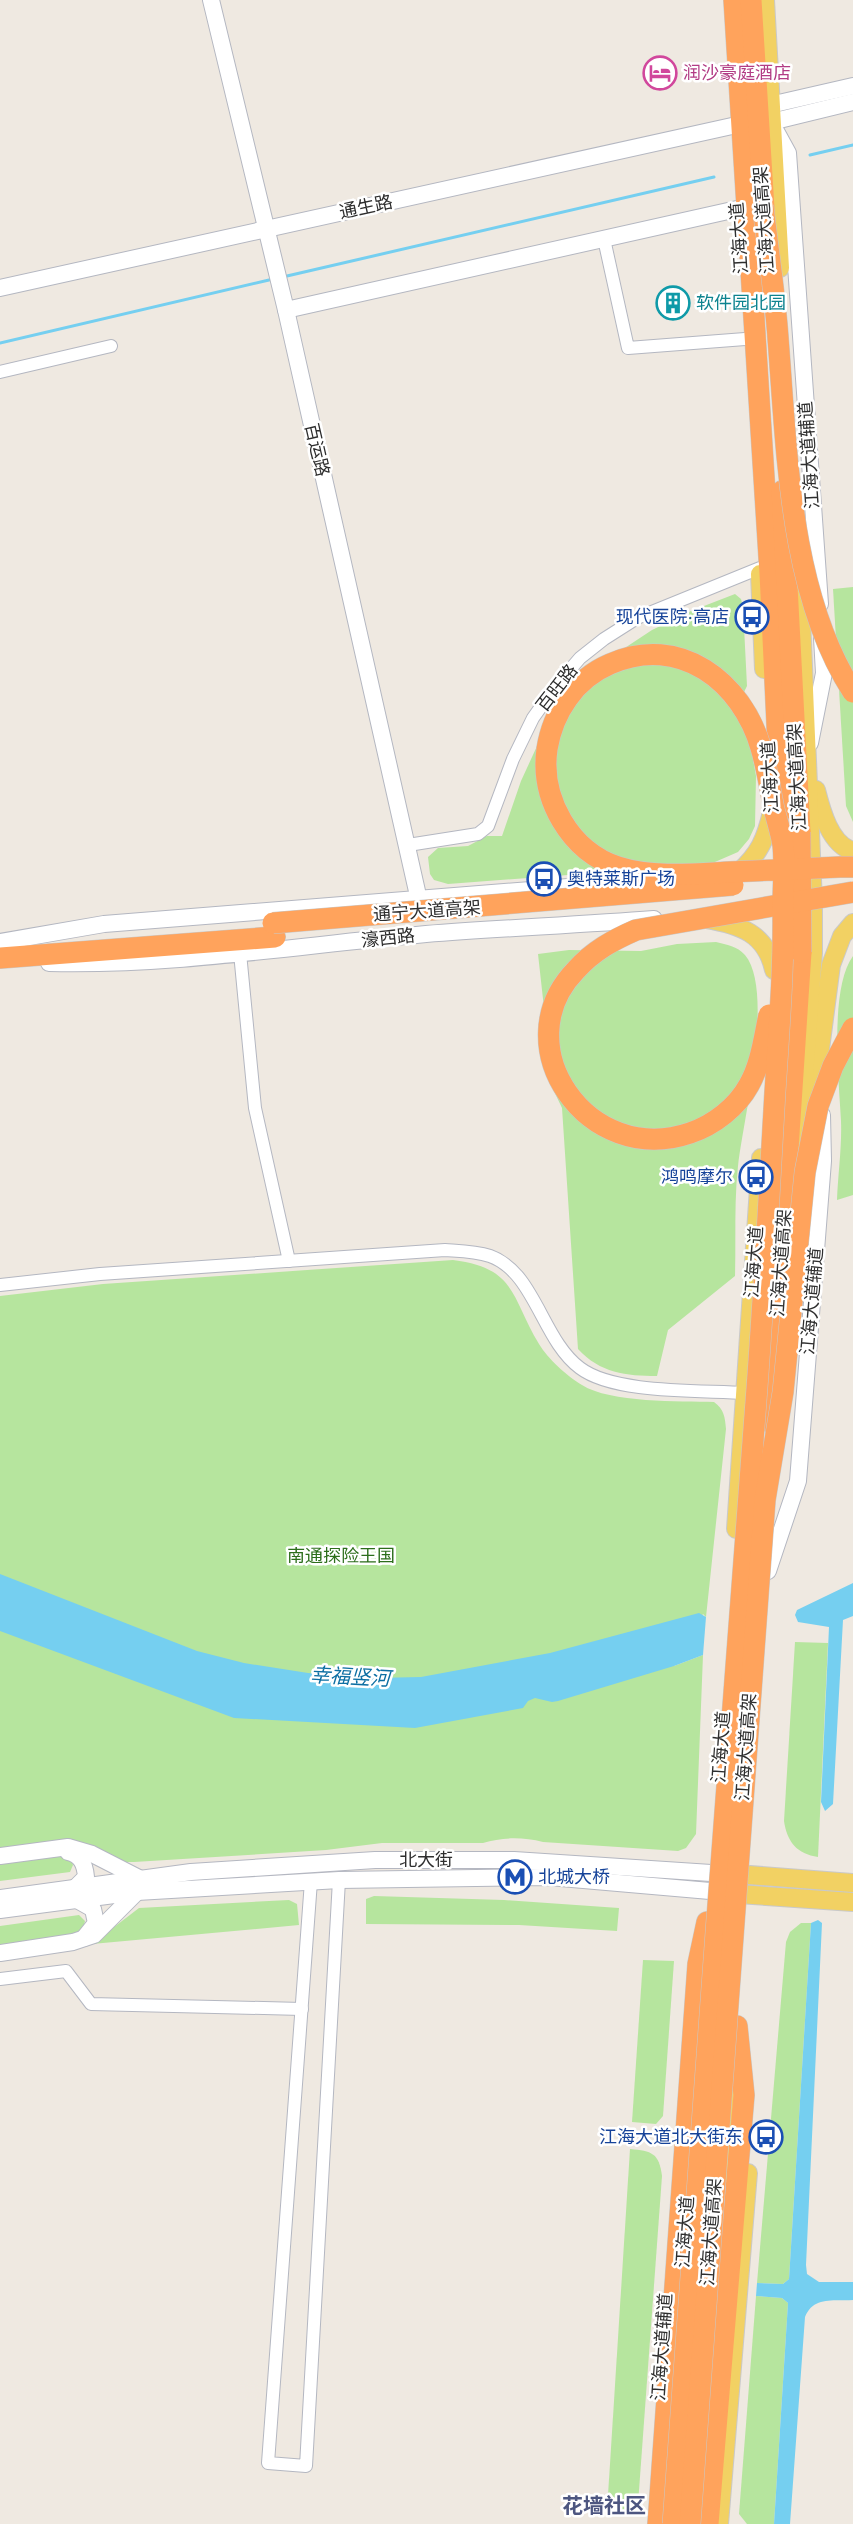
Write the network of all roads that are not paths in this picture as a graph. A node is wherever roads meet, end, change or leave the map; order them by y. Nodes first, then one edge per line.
1 (211, 0) edge
2 (724, 0) edge
3 (734, 0) edge
4 (751, 0) edge
5 (765, 0) edge
6 (853, 86) edge
7 (853, 102) edge
8 (770, 114) junction
9 (732, 126) junction
10 (763, 206) junction
11 (737, 209) junction
12 (266, 229) junction
13 (604, 239) junction
14 (0, 288) edge
15 (286, 310) junction
16 (746, 339) junction
17 (111, 346) dead end
18 (0, 372) edge
19 (760, 568) junction
20 (853, 692) edge
21 (807, 756) junction
22 (772, 812) junction
23 (408, 845) junction
24 (783, 845) junction
25 (853, 851) edge
26 (853, 860) edge
27 (812, 865) junction
28 (853, 867) edge
29 (774, 869) junction
30 (739, 872) junction
31 (853, 872) edge
32 (853, 890) edge
33 (853, 897) edge
34 (419, 900) junction
35 (813, 903) junction
36 (776, 907) junction
37 (687, 916) junction
38 (853, 923) edge
39 (274, 930) junction
40 (0, 943) edge
41 (783, 944) junction
42 (240, 953) junction
43 (0, 960) edge
44 (774, 970) junction
45 (853, 1028) edge
46 (807, 1029) junction
47 (819, 1057) junction
48 (799, 1147) junction
49 (290, 1261) junction
50 (0, 1285) edge
51 (745, 1393) junction
52 (765, 1500) junction
53 (768, 1571) junction
54 (52, 1848) junction
55 (0, 1856) edge
56 (711, 1873) junction
57 (748, 1875) junction
58 (339, 1880) junction
59 (311, 1881) junction
60 (853, 1883) edge
61 (138, 1885) junction
62 (710, 1891) junction
63 (76, 1894) junction
64 (746, 1895) junction
65 (0, 1898) edge
66 (853, 1902) edge
67 (0, 1910) edge
68 (707, 1922) junction
69 (84, 1939) junction
70 (0, 1953) edge
71 (0, 1979) edge
72 (302, 2009) junction
73 (737, 2026) junction
74 (747, 2095) junction
75 (650, 2524) edge
76 (658, 2524) edge
77 (664, 2524) edge
78 (673, 2524) edge
79 (690, 2524) edge
80 (701, 2524) edge
81 (708, 2524) edge
82 (719, 2524) edge

1 - 12 street, 百运路
2 - 9 main road, 江海大道
3 - 24 highway, 江海大道高架, bridge
4 - 10 highway, 江海大道高架
5 - 8 main road, 江海大道
6 - 8 street
7 - 8 street
8 - 21 main road, 江海大道
8 - 21 street, 江海大道辅道
9 - 11 main road, 江海大道
9 - 12 street, 通生路
10 - 20 highway, bridge
10 - 52 highway, 江海大道高架, bridge
11 - 13 street
11 - 16 main road, 江海大道
12 - 14 street, 通生路
12 - 15 street, 百运路
13 - 15 street
13 - 16 street
15 - 23 street, 百运路
16 - 19 main road, 江海大道
17 - 18 street
19 - 22 main road, 江海大道
19 - 23 street, 百旺路
21 - 25 main road
21 - 27 main road, 江海大道
22 - 29 main road, 江海大道
22 - 30 main road
23 - 34 street, 百运路
24 - 28 highway, bridge
24 - 41 highway, 江海大道高架, bridge
26 - 27 main road
27 - 29 main road
27 - 35 main road, 江海大道
29 - 30 street, 濠西路
29 - 36 main road, 江海大道
30 - 34 street, 濠西路
31 - 39 highway, 通宁大道高架, bridge
32 - 39 highway, 通宁大道高架, bridge
32 - 41 highway, bridge
33 - 35 main road
34 - 40 street, 濠西路
35 - 36 main road
35 - 46 main road, 江海大道
36 - 37 street, 濠西路
36 - 44 main road, 江海大道
37 - 42 street, 濠西路
37 - 44 main road
38 - 47 main road
39 - 40 highway, 通宁大道高架
39 - 43 highway, 通宁大道高架
41 - 78 highway, 江海大道高架, bridge
42 - 43 street, 濠西路
42 - 49 street
44 - 51 main road, 江海大道
45 - 52 highway, bridge
46 - 47 street, 江海大道辅道
46 - 48 main road, 江海大道
47 - 48 main road
47 - 53 street, 江海大道辅道
48 - 53 main road, 江海大道
49 - 50 street
49 - 51 street
51 - 56 main road, 江海大道
52 - 79 highway, 江海大道高架, bridge
53 - 57 main road, 江海大道
54 - 55 street
54 - 61 street
54 - 63 street
56 - 57 main road, 北大街
56 - 61 street, 北大街
56 - 62 main road, 江海大道
57 - 60 main road, 北大街
57 - 64 main road, 江海大道
58 - 59 street, 北大街
58 - 62 street, 北大街
58 - 72 street
59 - 61 street, 北大街
59 - 72 street
61 - 63 street, 北大街
61 - 69 street
62 - 64 main road, 北大街
62 - 68 main road, 江海大道
63 - 65 street, 北大街
63 - 67 street, 北大街
63 - 69 street
64 - 66 main road, 北大街
64 - 73 main road, 江海大道
68 - 75 main road, 江海大道辅道
68 - 76 highway
68 - 77 main road, 江海大道
69 - 70 street
71 - 72 street
73 - 74 highway
73 - 80 main road, 江海大道
74 - 81 highway
74 - 82 main road

